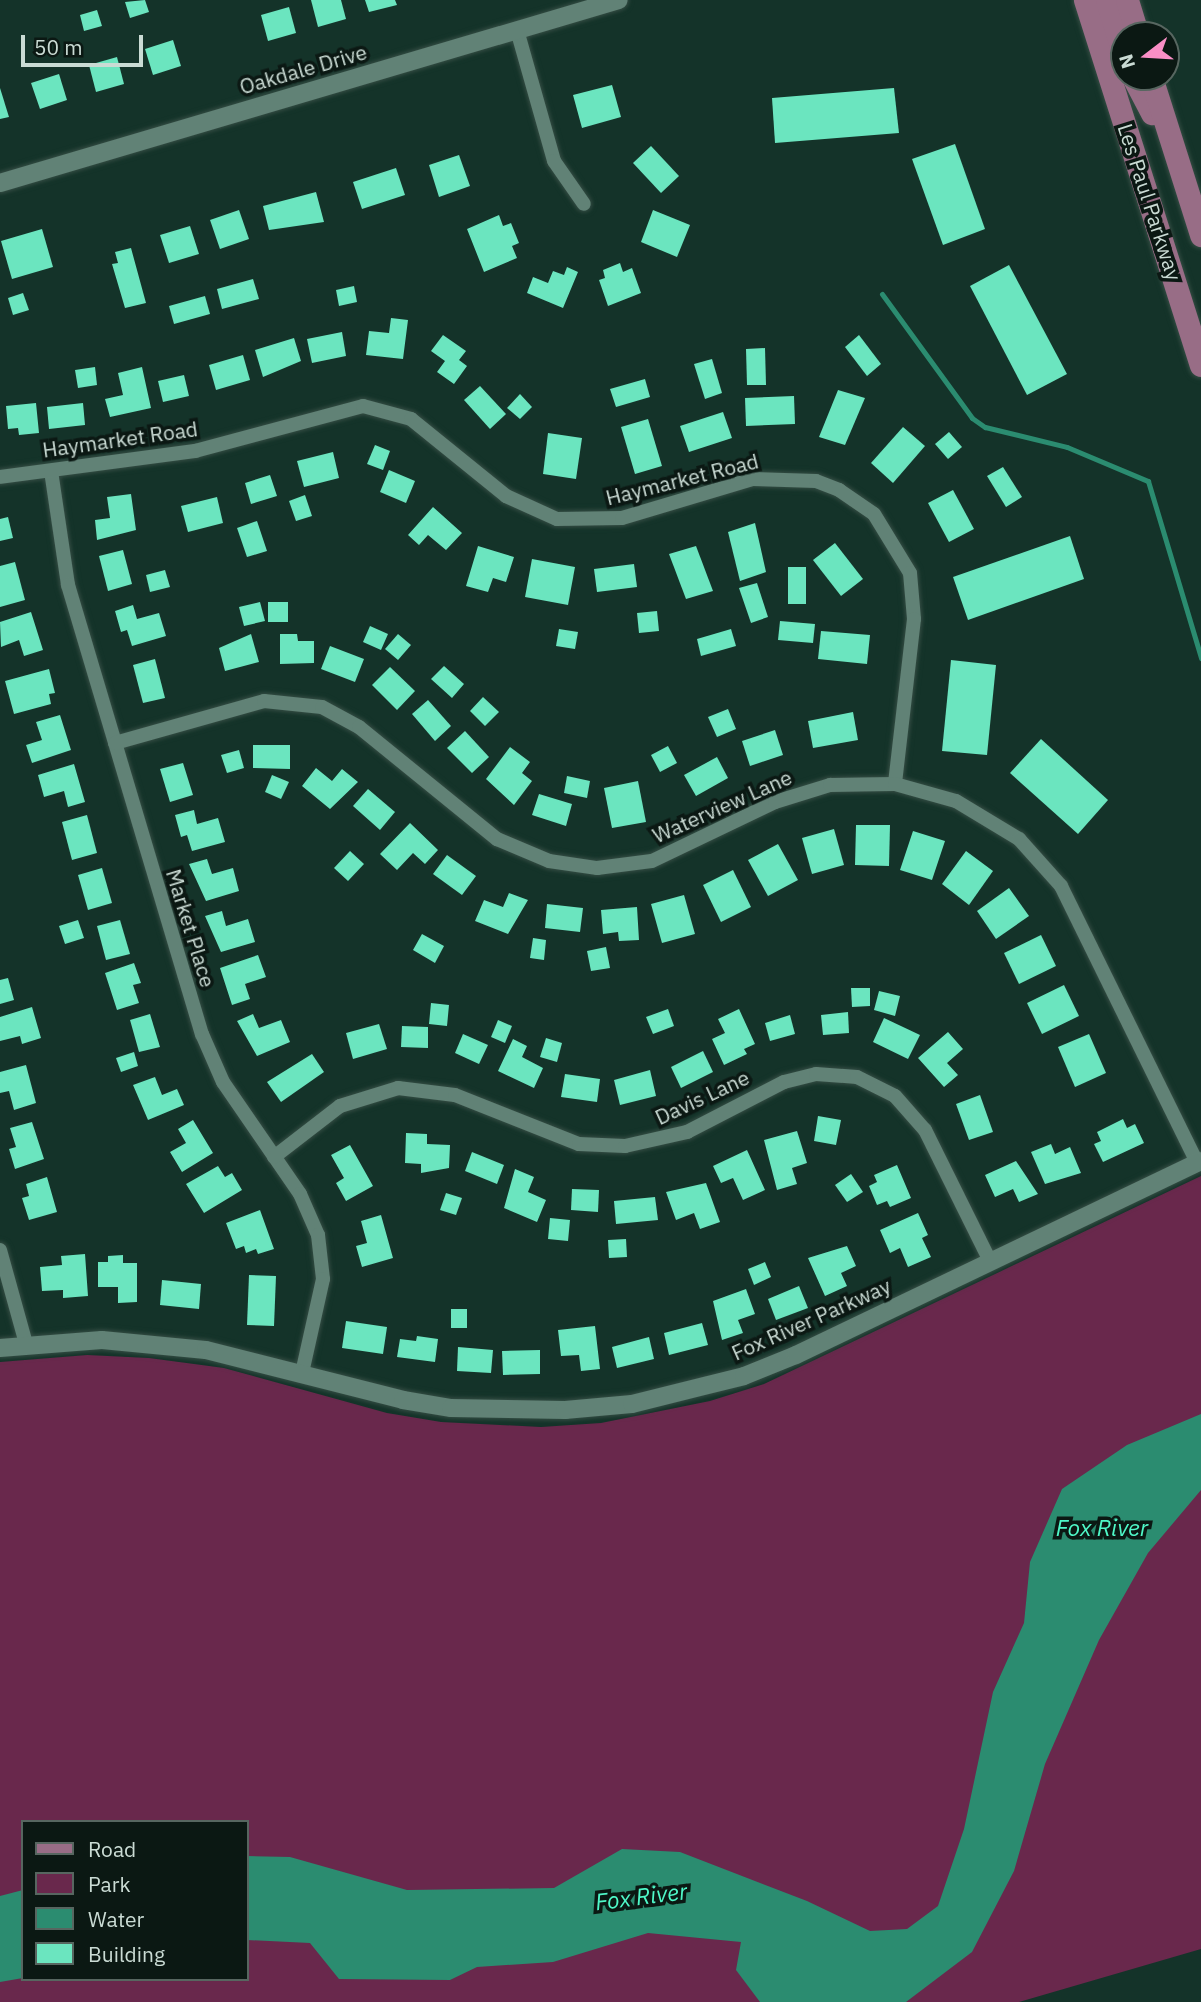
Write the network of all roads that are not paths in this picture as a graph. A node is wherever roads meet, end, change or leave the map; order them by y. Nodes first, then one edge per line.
1 (619, 0) edge
2 (1085, 0) edge
3 (1107, 0) edge
4 (1127, 0) edge
5 (597, 3) edge
6 (1113, 21) edge
7 (1134, 21) edge
8 (517, 30) junction
9 (1140, 91) edge
10 (1156, 91) edge
11 (1178, 163) junction
12 (0, 183) edge
13 (584, 204) dead end
14 (1201, 235) edge
15 (1201, 365) edge
16 (51, 471) junction
17 (0, 477) edge
18 (115, 743) junction
19 (895, 784) junction
20 (274, 1157) junction
21 (1199, 1161) edge
22 (0, 1250) edge
23 (989, 1261) junction
24 (26, 1344) junction
25 (0, 1348) edge
26 (302, 1373) junction

1 - 5 street, Oakdale Drive
2 - 15 main road, Les Paul Parkway
3 - 6 main road
4 - 7 main road
5 - 8 street, Oakdale Drive
8 - 12 street, Oakdale Drive
8 - 13 street
9 - 11 main road
10 - 11 main road, Les Paul Parkway
11 - 14 main road, Les Paul Parkway
16 - 17 street, Haymarket Road
16 - 18 street, Market Place
16 - 19 street, Haymarket Road
18 - 19 street, Waterview Lane
18 - 20 street, Market Place
19 - 21 street, Waterview Lane
20 - 23 street, Davis Lane
20 - 26 street, Market Place
21 - 23 street, Fox River Parkway
22 - 24 street
23 - 26 street, Fox River Parkway
24 - 25 street, Fox River Parkway
24 - 26 street, Fox River Parkway

